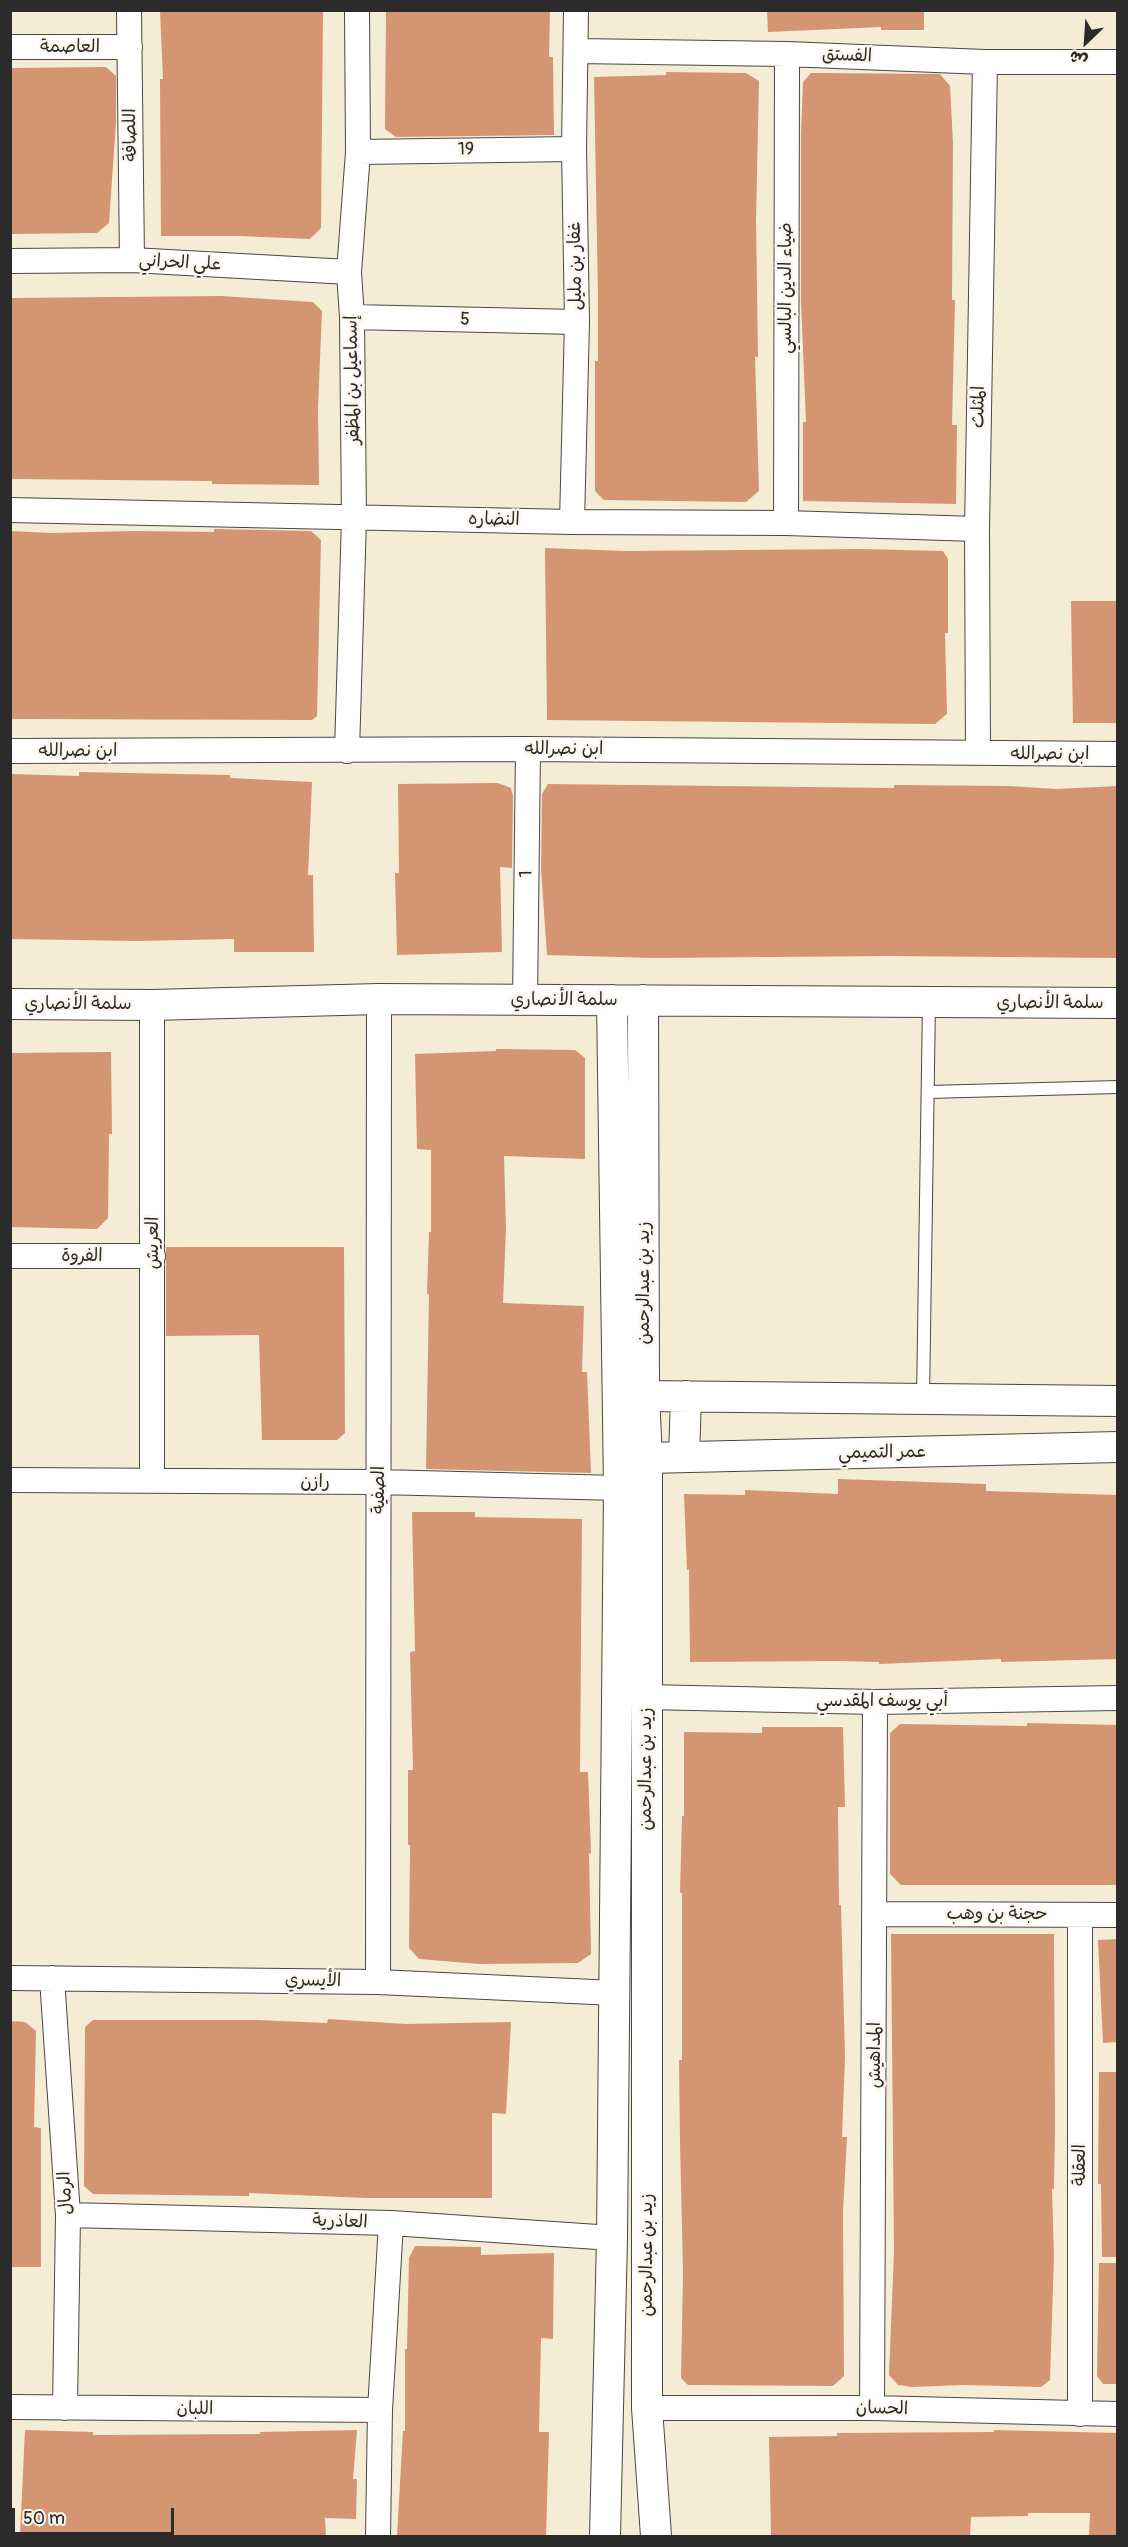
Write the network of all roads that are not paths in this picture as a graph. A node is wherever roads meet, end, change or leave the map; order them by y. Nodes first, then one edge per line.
1 (129, 10) edge
2 (357, 10) edge
3 (576, 10) edge
4 (10, 47) edge
5 (130, 47) junction
6 (576, 51) junction
7 (787, 54) junction
8 (986, 62) junction
9 (1118, 62) edge
10 (574, 149) junction
11 (358, 152) junction
12 (132, 260) junction
13 (10, 261) edge
14 (348, 273) junction
15 (352, 317) junction
16 (578, 322) junction
17 (10, 510) edge
18 (354, 518) junction
19 (572, 522) junction
20 (786, 523) junction
21 (977, 528) junction
22 (528, 749) junction
23 (10, 751) edge
24 (347, 751) junction
25 (978, 753) junction
26 (1118, 754) edge
27 (379, 999) junction
28 (525, 1000) junction
29 (612, 1000) junction
30 (643, 1000) junction
31 (929, 1002) junction
32 (1118, 1003) edge
33 (10, 1004) edge
34 (152, 1005) junction
35 (1118, 1087) edge
36 (928, 1092) junction
37 (153, 1256) junction
38 (10, 1257) edge
39 (644, 1396) junction
40 (686, 1396) junction
41 (923, 1399) junction
42 (1118, 1401) edge
43 (1118, 1447) edge
44 (684, 1457) junction
45 (648, 1458) junction
46 (10, 1480) edge
47 (152, 1481) junction
48 (379, 1482) junction
49 (618, 1488) junction
50 (646, 1697) junction
51 (1118, 1698) edge
52 (876, 1702) junction
53 (876, 1914) junction
54 (1080, 1915) junction
55 (1118, 1915) edge
56 (10, 1978) edge
57 (52, 1978) junction
58 (378, 1982) junction
59 (615, 1993) junction
60 (68, 2215) junction
61 (391, 2223) junction
62 (612, 2238) junction
63 (10, 2407) edge
64 (647, 2408) junction
65 (872, 2408) junction
66 (65, 2409) junction
67 (380, 2410) junction
68 (1080, 2414) junction
69 (1118, 2414) edge
70 (378, 2536) edge
71 (605, 2536) edge
72 (656, 2536) edge

1 - 5 street, اللصافة
2 - 11 street, إسماعيل بن المظفر
3 - 6 street, غفار بن مليل
4 - 5 street, العاصمة
5 - 12 street, اللصافة
6 - 7 street, الفستق
6 - 10 street, غفار بن مليل
7 - 8 street, الفستق
7 - 20 street, ضياء الدين البالسي
8 - 9 street, الفستق
8 - 21 street, المثلث
10 - 11 street, 19
10 - 16 street, غفار بن مليل
11 - 14 street, إسماعيل بن المظفر
12 - 13 street, علي الحراني
12 - 14 street, علي الحراني
14 - 15 street, إسماعيل بن المظفر
15 - 16 street, 5
15 - 18 street, إسماعيل بن المظفر
16 - 19 street, غفار بن مليل
17 - 18 street, النضاره
18 - 19 street, النضاره
18 - 24 street, إسماعيل بن المظفر
19 - 20 street, النضاره
20 - 21 street, النضاره
21 - 25 street, المثلث
22 - 24 street, ابن نصرالله
22 - 25 street, ابن نصرالله
22 - 28 street, 1
23 - 24 street, ابن نصرالله
25 - 26 street, ابن نصرالله
27 - 28 street, سلمة الأنصاري
27 - 34 street, سلمة الأنصاري
27 - 48 street, الصفية
28 - 29 street, سلمة الأنصاري
29 - 30 street, سلمة الأنصاري
29 - 49 street, زيد بن عبدالرحمن
30 - 31 street, سلمة الأنصاري
30 - 39 street, زيد بن عبدالرحمن
31 - 32 street, سلمة الأنصاري
31 - 36 lane
33 - 34 street, سلمة الأنصاري
34 - 37 street, العريش
35 - 36 lane
36 - 41 lane
37 - 38 street, الفروة
37 - 47 street, العريش
39 - 40 street
39 - 45 street, زيد بن عبدالرحمن
40 - 41 street
40 - 44 street
41 - 42 street
43 - 44 street, عمر التميمي
44 - 45 street, عمر التميمي
45 - 50 street, زيد بن عبدالرحمن
46 - 47 street, رازن
47 - 48 street, رازن
48 - 49 street, رازن
48 - 58 street, الصفية
49 - 59 street, زيد بن عبدالرحمن
50 - 52 street, أبي يوسف المقدسي
50 - 64 street, زيد بن عبدالرحمن
51 - 52 street, أبي يوسف المقدسي
52 - 53 street, المداهيش
53 - 54 street, حجنة بن وهب
53 - 65 street, المداهيش
54 - 55 street, حجنة بن وهب
54 - 68 street, العقلة
56 - 57 street, الأيسري
57 - 58 street, الأيسري
57 - 60 street, الرمال
58 - 59 street, الأيسري
59 - 62 street, زيد بن عبدالرحمن
60 - 61 street, العاذرية
60 - 66 street, الرمال
61 - 62 street, العاذرية
61 - 67 street
62 - 71 street, زيد بن عبدالرحمن
63 - 66 street, اللبان
64 - 65 street, الحسان
64 - 72 street, زيد بن عبدالرحمن
65 - 68 street, الحسان
66 - 67 street, اللبان
67 - 70 street
68 - 69 street, الحسان

